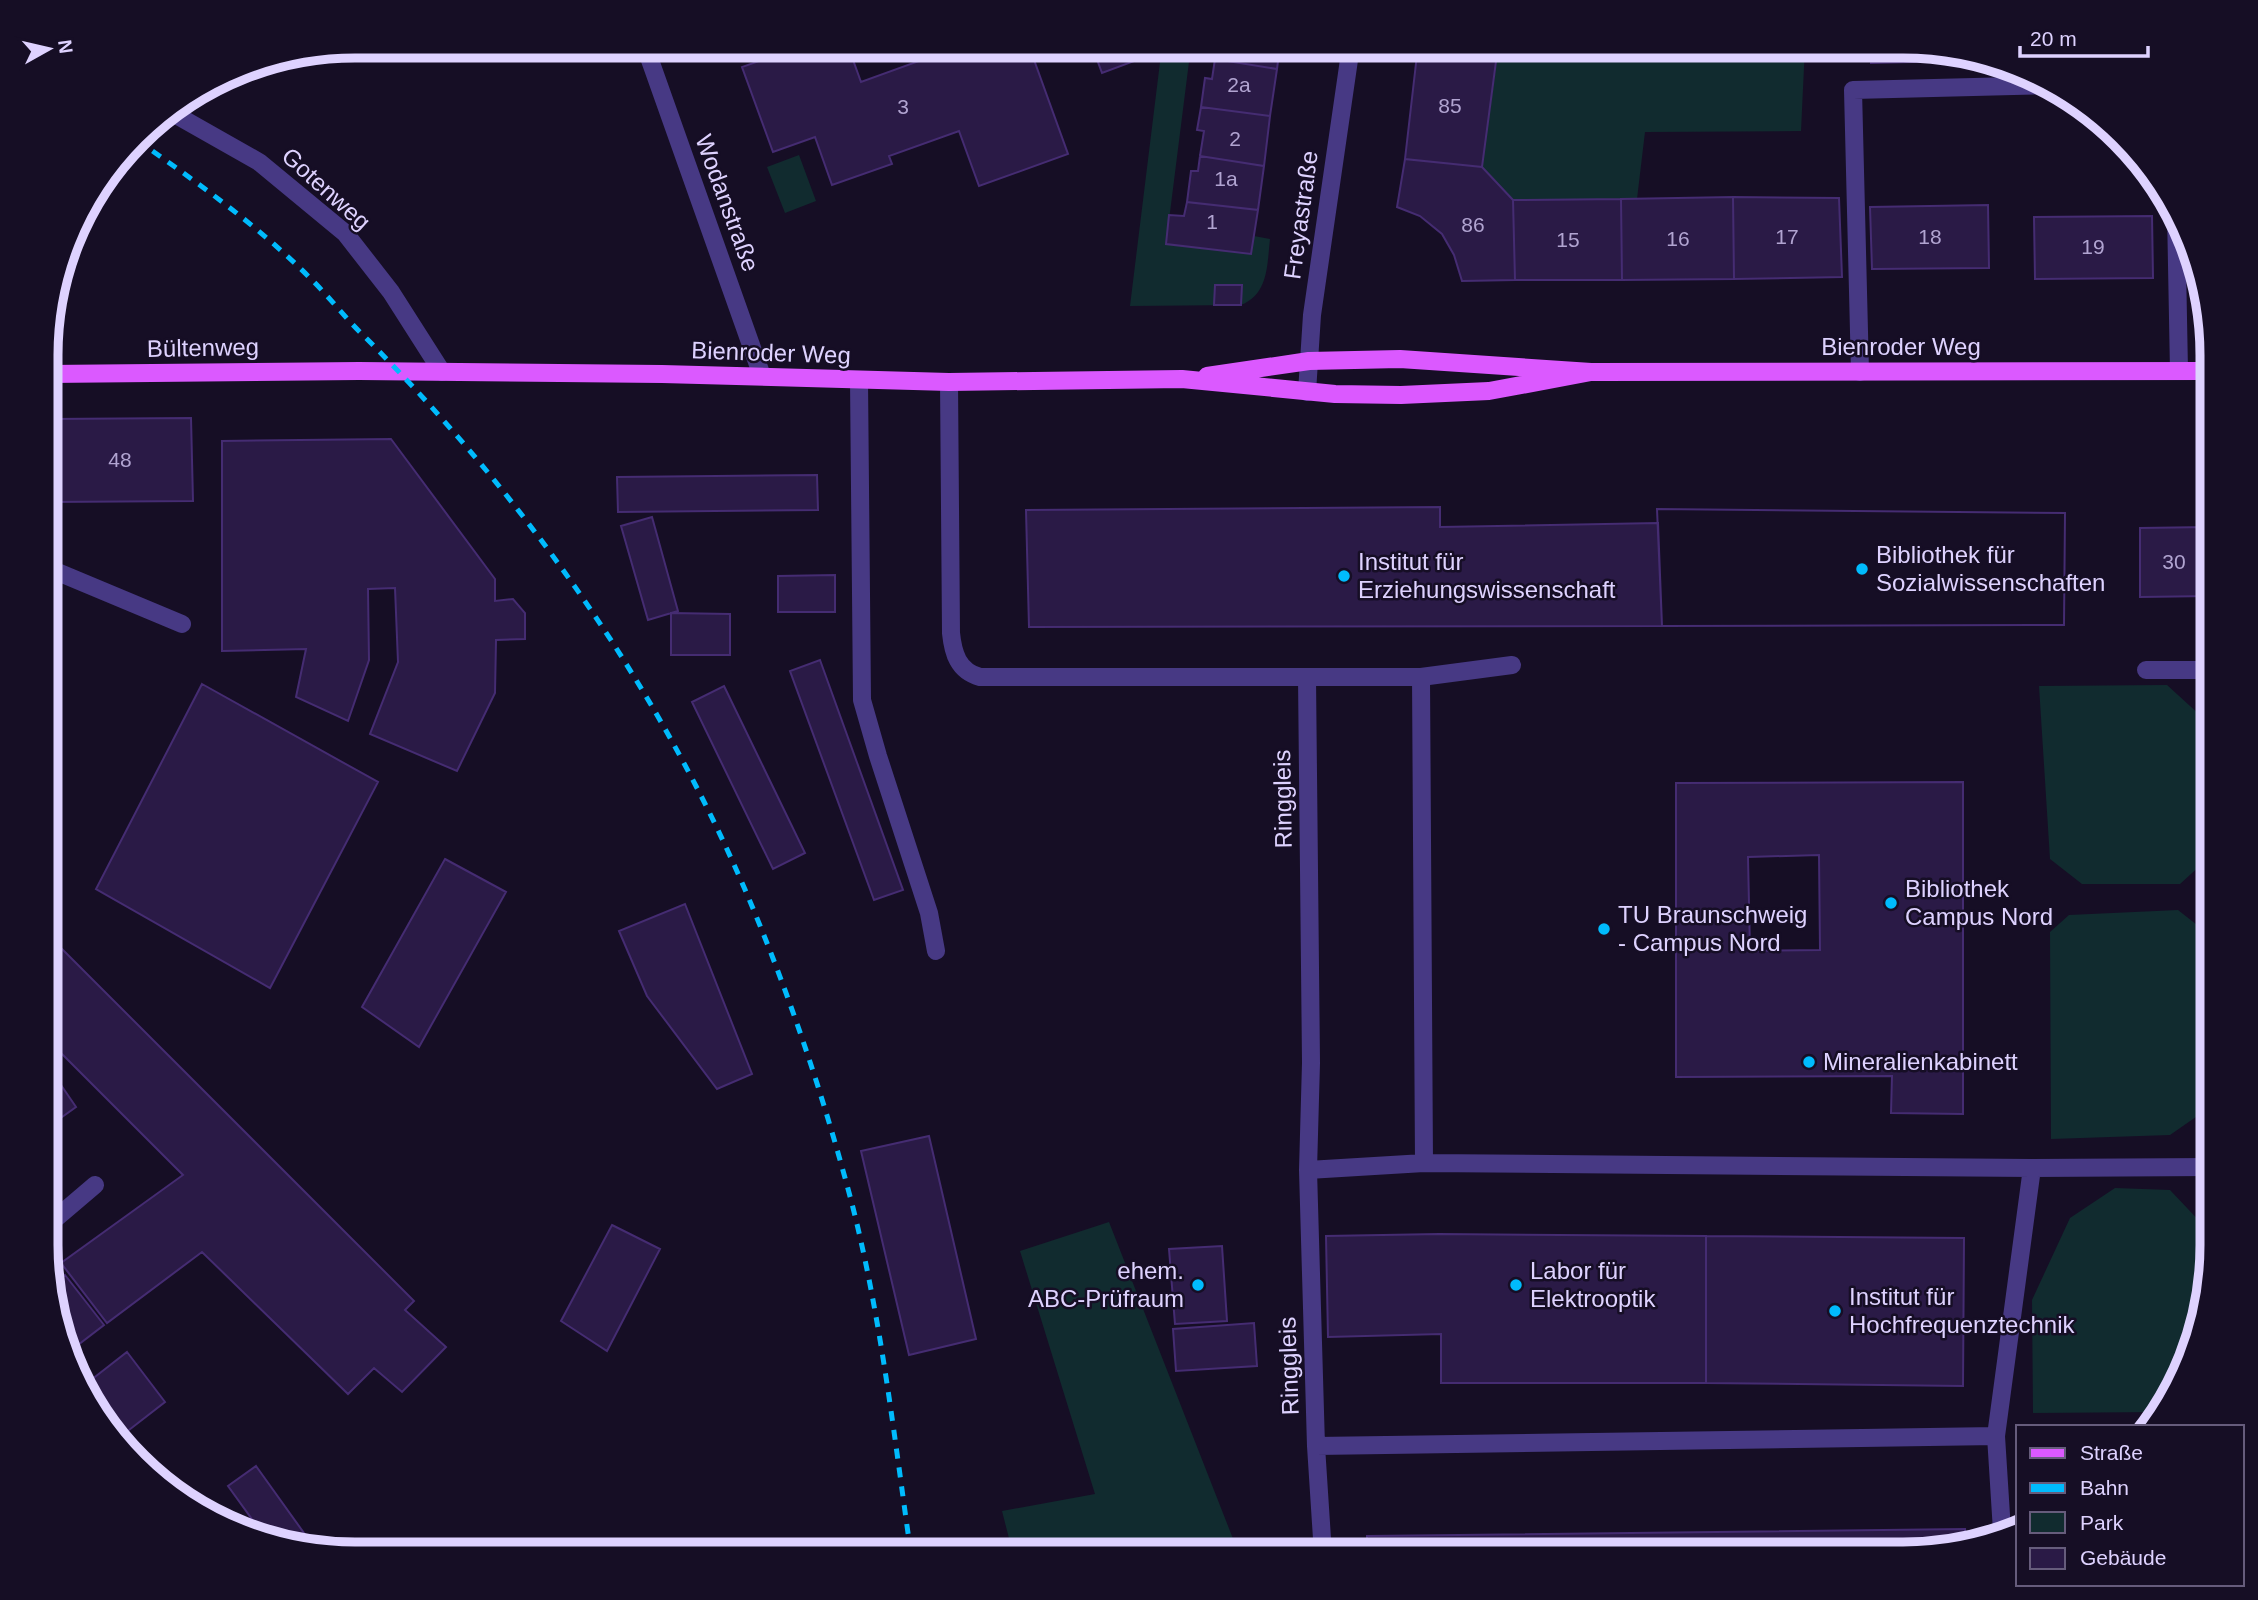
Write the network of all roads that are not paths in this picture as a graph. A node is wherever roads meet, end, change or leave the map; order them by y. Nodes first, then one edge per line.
1 (649, 58) edge
2 (1349, 58) edge
3 (2029, 86) edge
4 (178, 116) edge
5 (2176, 238) edge
6 (1309, 361) junction
7 (359, 371) joint
8 (2179, 371) junction
9 (2200, 371) edge
10 (442, 372) junction
11 (1591, 372) junction
12 (1860, 372) junction
13 (58, 374) edge
14 (762, 376) junction
15 (1182, 379) junction
16 (859, 380) junction
17 (949, 382) junction
18 (1307, 392) junction
19 (58, 572) edge
20 (182, 624) dead end
21 (1512, 665) dead end
22 (2146, 670) dead end
23 (2200, 670) edge
24 (1307, 677) junction
25 (1421, 677) junction
26 (936, 951) dead end
27 (1424, 1163) junction
28 (2200, 1167) edge
29 (2032, 1168) junction
30 (1308, 1170) junction
31 (95, 1185) dead end
32 (58, 1216) edge
33 (1996, 1436) junction
34 (1316, 1446) junction
35 (2002, 1525) edge
36 (1321, 1542) edge

1 - 14 street, Wodanstraße
2 - 6 street, Freyastraße
3 - 12 street
4 - 10 street, Gotenweg
5 - 8 street
6 - 11 main road, Bienroder Weg
6 - 15 main road, Bienroder Weg
6 - 18 street, Freyastraße
7 - 10 main road, Bienroder Weg
7 - 13 main road, Bültenweg
8 - 9 main road, Bienroder Weg
8 - 12 main road, Bienroder Weg
10 - 14 main road, Bienroder Weg
11 - 12 main road, Bienroder Weg
11 - 18 main road, Bienroder Weg
14 - 16 main road, Bienroder Weg
15 - 17 main road, Bienroder Weg
15 - 18 main road, Bienroder Weg
16 - 17 main road, Bienroder Weg
16 - 26 street
17 - 24 street
19 - 20 street
21 - 25 street
22 - 23 street
24 - 25 street
24 - 30 street, Ringgleis
25 - 27 street
27 - 29 street
27 - 30 street
28 - 29 street
29 - 33 street
30 - 34 street, Ringgleis
31 - 32 street
33 - 34 street
33 - 35 street
34 - 36 street, Ringgleis

